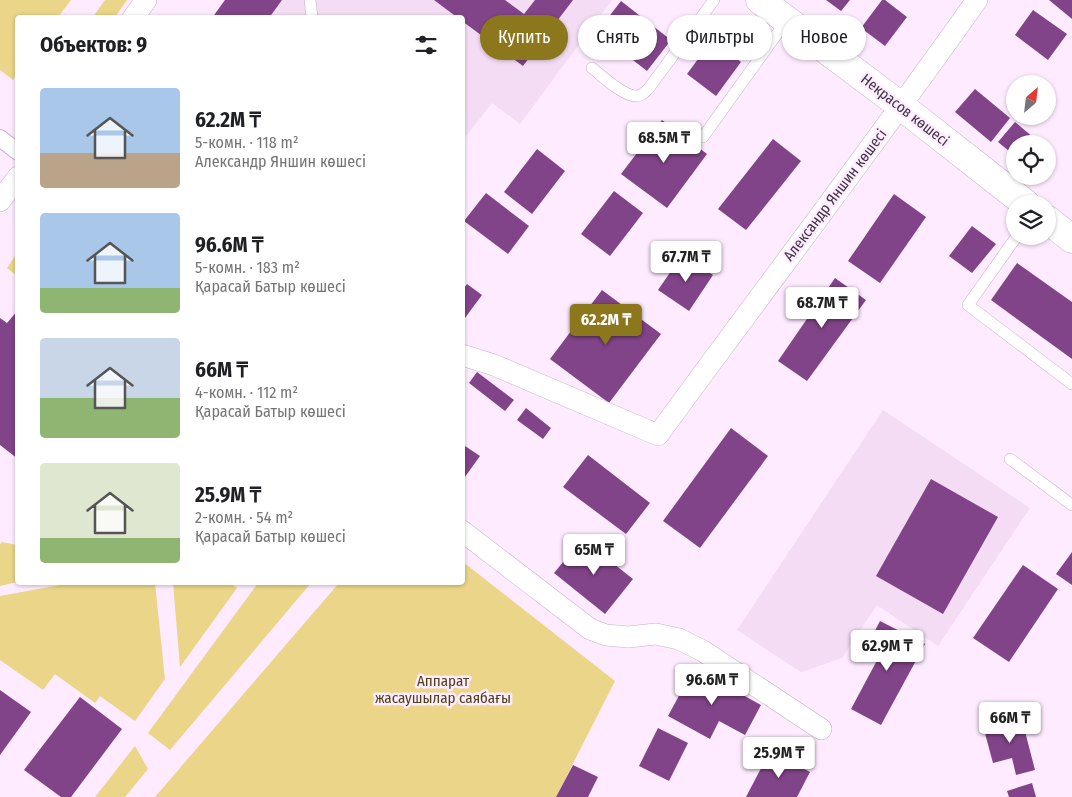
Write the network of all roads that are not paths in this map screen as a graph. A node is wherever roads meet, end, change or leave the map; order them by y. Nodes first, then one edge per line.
1 (146, 0) edge
2 (310, 0) edge
3 (714, 0) edge
4 (760, 0) edge
5 (977, 0) edge
6 (135, 15) edge
7 (312, 15) edge
8 (782, 16) edge
9 (782, 27) edge
10 (840, 60) edge
11 (592, 68) dead end
12 (901, 106) junction
13 (703, 137) dead end
14 (0, 138) edge
15 (15, 150) edge
16 (15, 181) edge
17 (1015, 195) edge
18 (0, 201) edge
19 (1056, 226) edge
20 (1072, 239) edge
21 (1011, 245) edge
22 (465, 356) edge
23 (1072, 384) edge
24 (1010, 459) dead end
25 (1072, 505) edge
26 (465, 533) edge
27 (821, 729) dead end

1 - 6 street
2 - 7 lane
3 - 11 lane
4 - 8 main road, Некрасов көшесі
5 - 12 street, Александр Яншин көшесі
9 - 13 lane
10 - 12 main road, Некрасов көшесі
12 - 17 main road, Некрасов көшесі
12 - 22 street, Александр Яншин көшесі
14 - 15 street
16 - 18 street
19 - 20 main road
21 - 23 lane
24 - 25 lane
26 - 27 street

